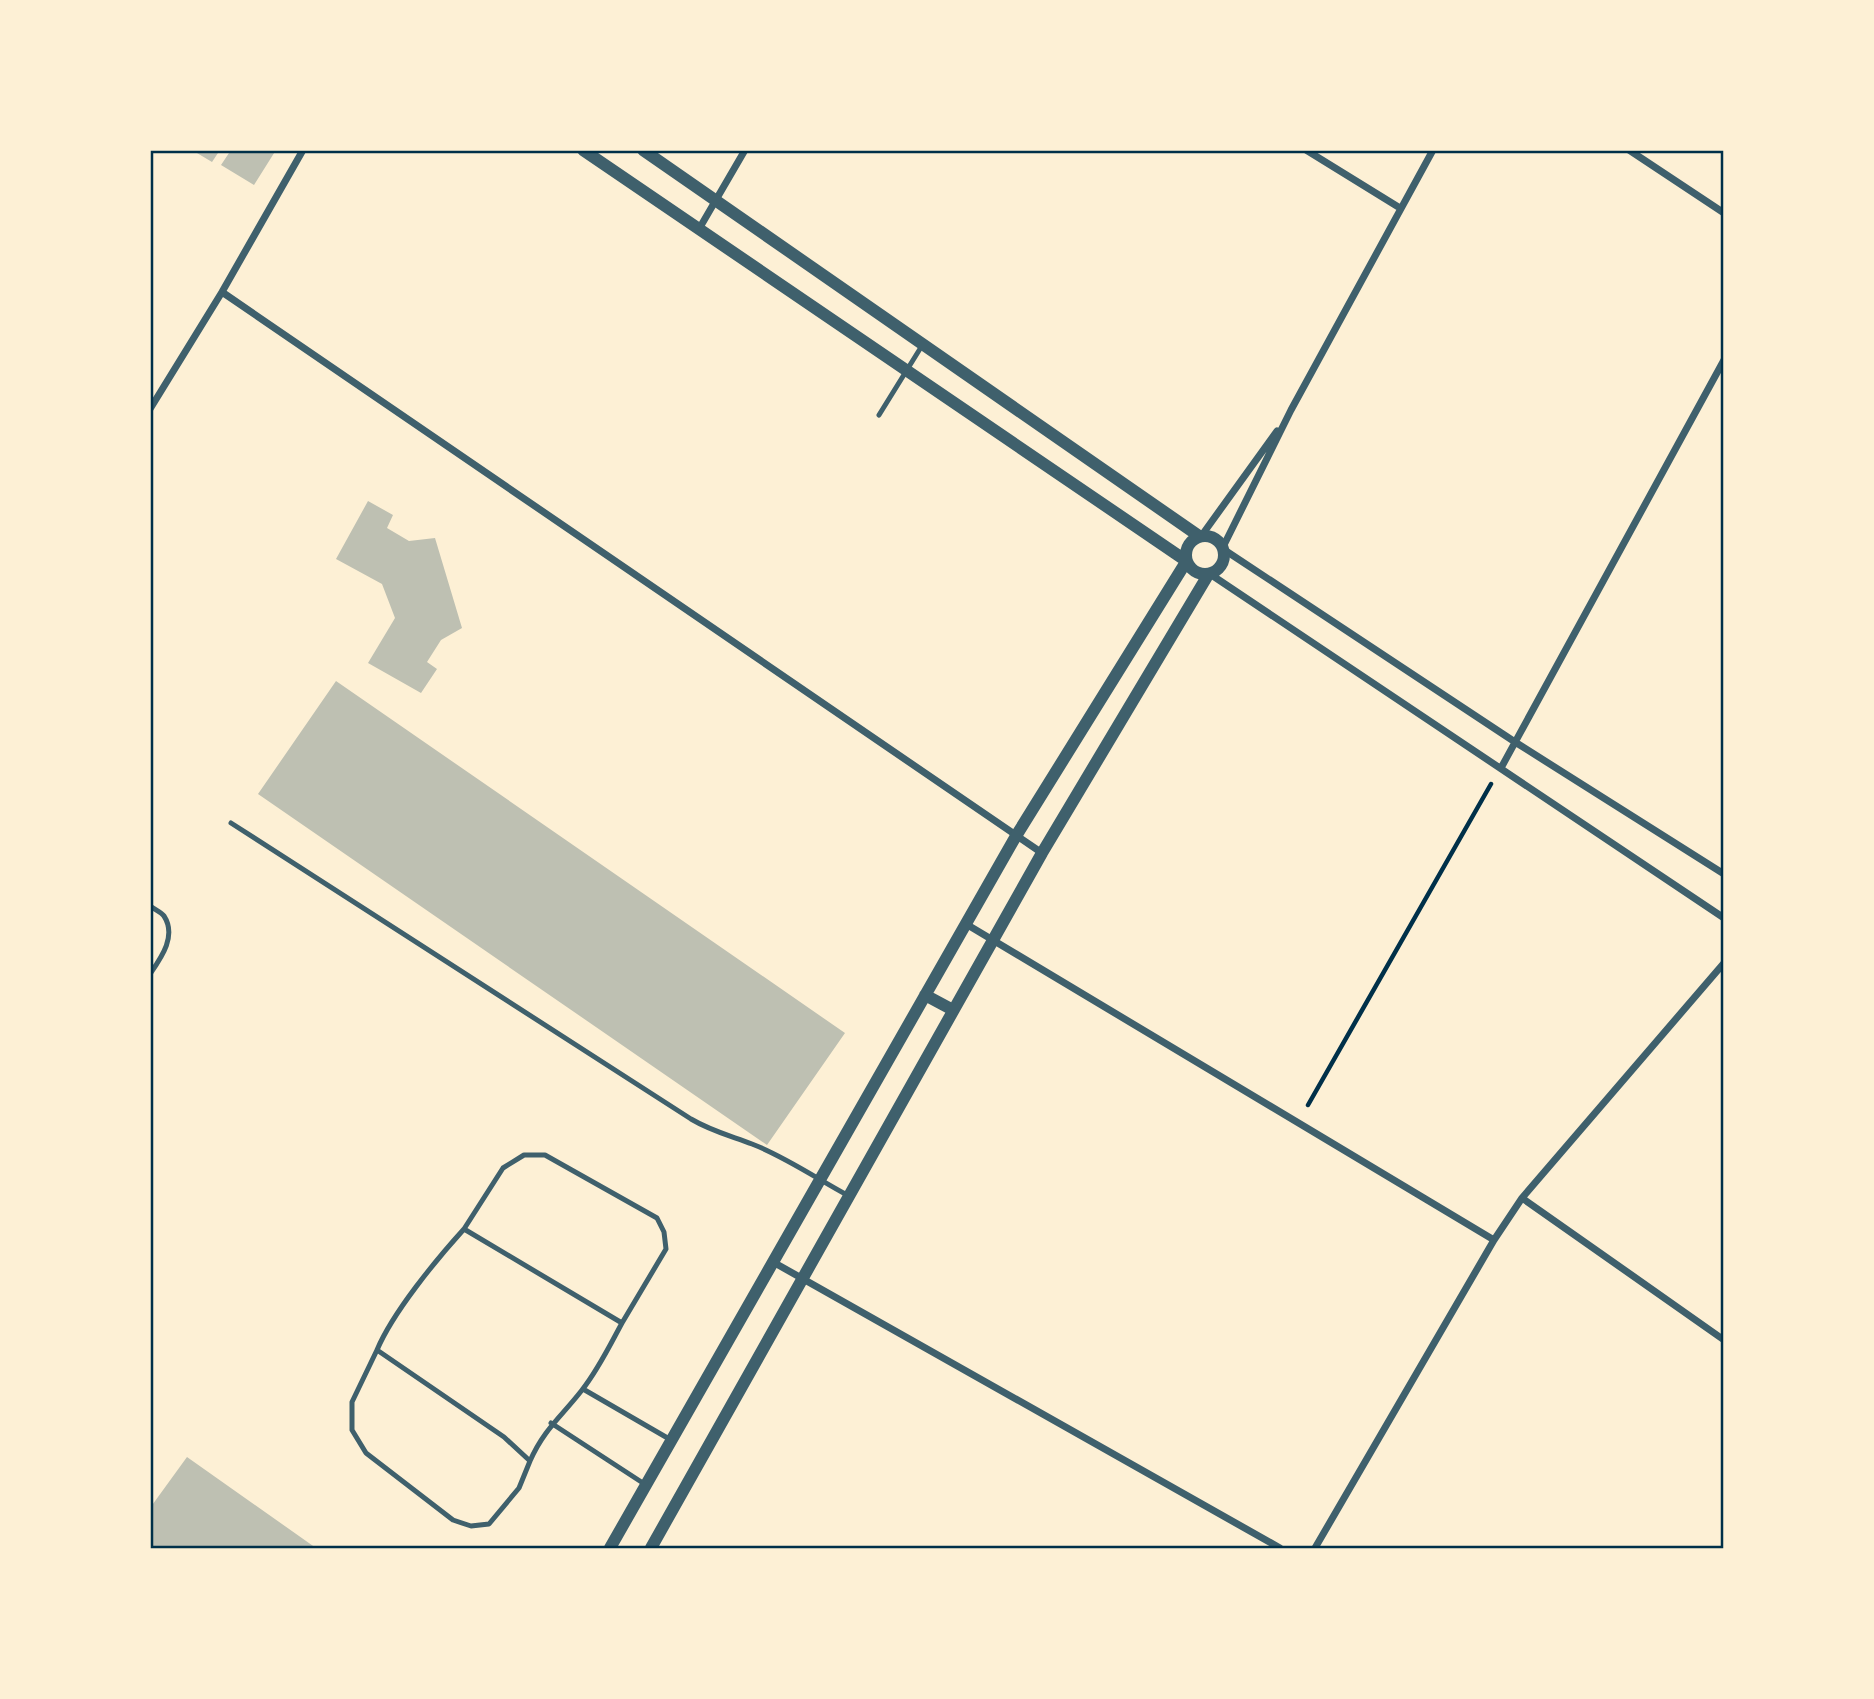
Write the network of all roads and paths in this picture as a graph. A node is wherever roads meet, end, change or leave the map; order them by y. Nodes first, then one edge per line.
1 (303, 150) edge
2 (583, 150) edge
3 (643, 150) edge
4 (745, 150) edge
5 (1306, 150) edge
6 (1433, 150) edge
7 (1629, 150) edge
8 (716, 200) junction
9 (1400, 208) junction
10 (1724, 213) edge
11 (698, 230) junction
12 (222, 292) junction
13 (923, 344) junction
14 (1724, 360) edge
15 (905, 370) junction
16 (153, 398) edge
17 (150, 409) edge
18 (1291, 410) junction
19 (879, 415) dead end
20 (1201, 536) junction
21 (1223, 548) junction
22 (1186, 561) junction
23 (1209, 574) junction
24 (1515, 742) junction
25 (1501, 768) junction
26 (231, 823) dead end
27 (1016, 836) junction
28 (1042, 853) junction
29 (1724, 874) edge
30 (150, 906) edge
31 (1724, 918) edge
32 (966, 925) junction
33 (992, 940) junction
34 (1724, 963) edge
35 (150, 974) edge
36 (925, 995) junction
37 (953, 1010) junction
38 (1297, 1124) junction
39 (819, 1181) junction
40 (849, 1196) junction
41 (1522, 1198) junction
42 (464, 1229) junction
43 (1494, 1240) junction
44 (773, 1262) junction
45 (803, 1279) junction
46 (622, 1323) junction
47 (1724, 1340) edge
48 (377, 1350) junction
49 (583, 1389) junction
50 (551, 1423) junction
51 (671, 1440) junction
52 (530, 1461) junction
53 (646, 1485) junction
54 (610, 1549) edge
55 (651, 1549) edge
56 (1280, 1549) edge
57 (1315, 1549) edge

1 - 12 street
2 - 11 street
3 - 8 street
4 - 8 street
5 - 9 street
6 - 9 street
7 - 10 street
8 - 11 street
8 - 13 street
9 - 18 street
11 - 15 street
12 - 16 street
12 - 27 street
13 - 15 lane
13 - 20 street
14 - 24 street
15 - 19 lane
15 - 22 street
16 - 17 street
18 - 20 street
18 - 21 street
20 - 21 street
20 - 22 street
21 - 23 street
21 - 24 street
22 - 23 street
22 - 27 street
23 - 25 street
23 - 28 street
24 - 25 street
24 - 29 street
25 - 31 street
25 - 38 path
26 - 39 lane
27 - 28 street
27 - 32 street
28 - 33 street
30 - 35 lane
32 - 33 street
32 - 36 street
33 - 37 street
33 - 38 street
34 - 41 street
36 - 37 street
36 - 39 street
37 - 40 street
38 - 43 street
39 - 40 lane
39 - 44 street
40 - 45 street
41 - 43 street
41 - 47 street
42 - 46 lane
42 - 46 lane
42 - 48 lane
43 - 57 street
44 - 45 street
44 - 51 street
45 - 55 street
45 - 56 street
46 - 49 lane
48 - 52 lane
48 - 52 lane
49 - 50 lane
49 - 51 lane
50 - 52 lane
50 - 53 lane
51 - 53 street
53 - 54 street

